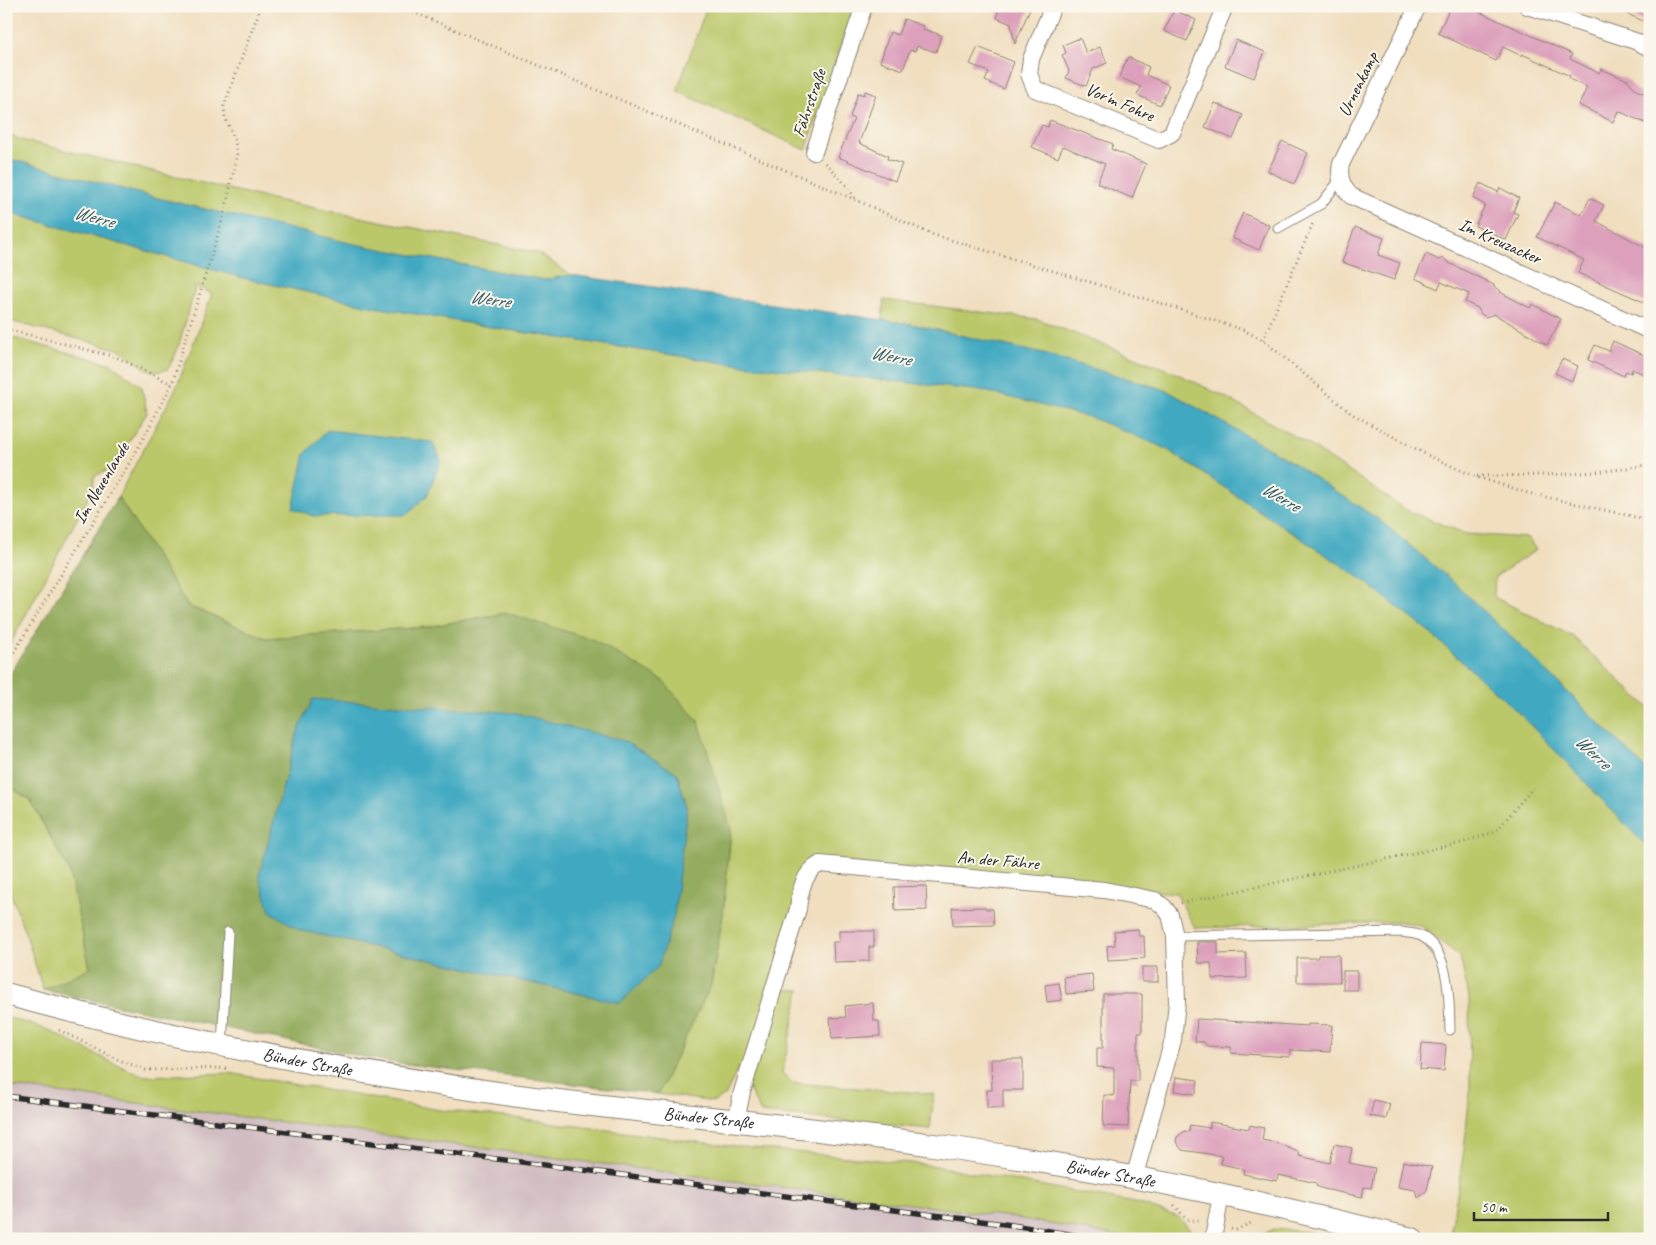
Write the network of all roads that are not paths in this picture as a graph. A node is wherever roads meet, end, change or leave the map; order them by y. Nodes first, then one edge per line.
1 (864, 6) edge
2 (1053, 6) edge
3 (1225, 6) edge
4 (1418, 6) edge
5 (1526, 6) edge
6 (1650, 48) edge
7 (814, 152) road end
8 (1340, 180) junction
9 (1278, 228) dead end
10 (1650, 331) edge
11 (228, 932) dead end
12 (1175, 936) junction
13 (6, 994) edge
14 (1450, 1030) dead end
15 (222, 1046) junction
16 (736, 1121) junction
17 (1134, 1178) junction
18 (1221, 1195) junction
19 (1213, 1239) edge
20 (1412, 1239) edge

1 - 7 street, Fährstraße
2 - 3 street, Vor'm Fohre
4 - 8 street, Urnenkamp
5 - 6 street
8 - 9 lane
8 - 10 street, Im Kreuzacker
11 - 15 lane
12 - 14 lane
12 - 16 street, An der Fähre
12 - 17 street
13 - 15 main road, Bünder Straße
15 - 16 main road, Bünder Straße
16 - 17 main road, Bünder Straße
17 - 18 main road, Bünder Straße
18 - 19 street
18 - 20 main road, Bünder Straße

